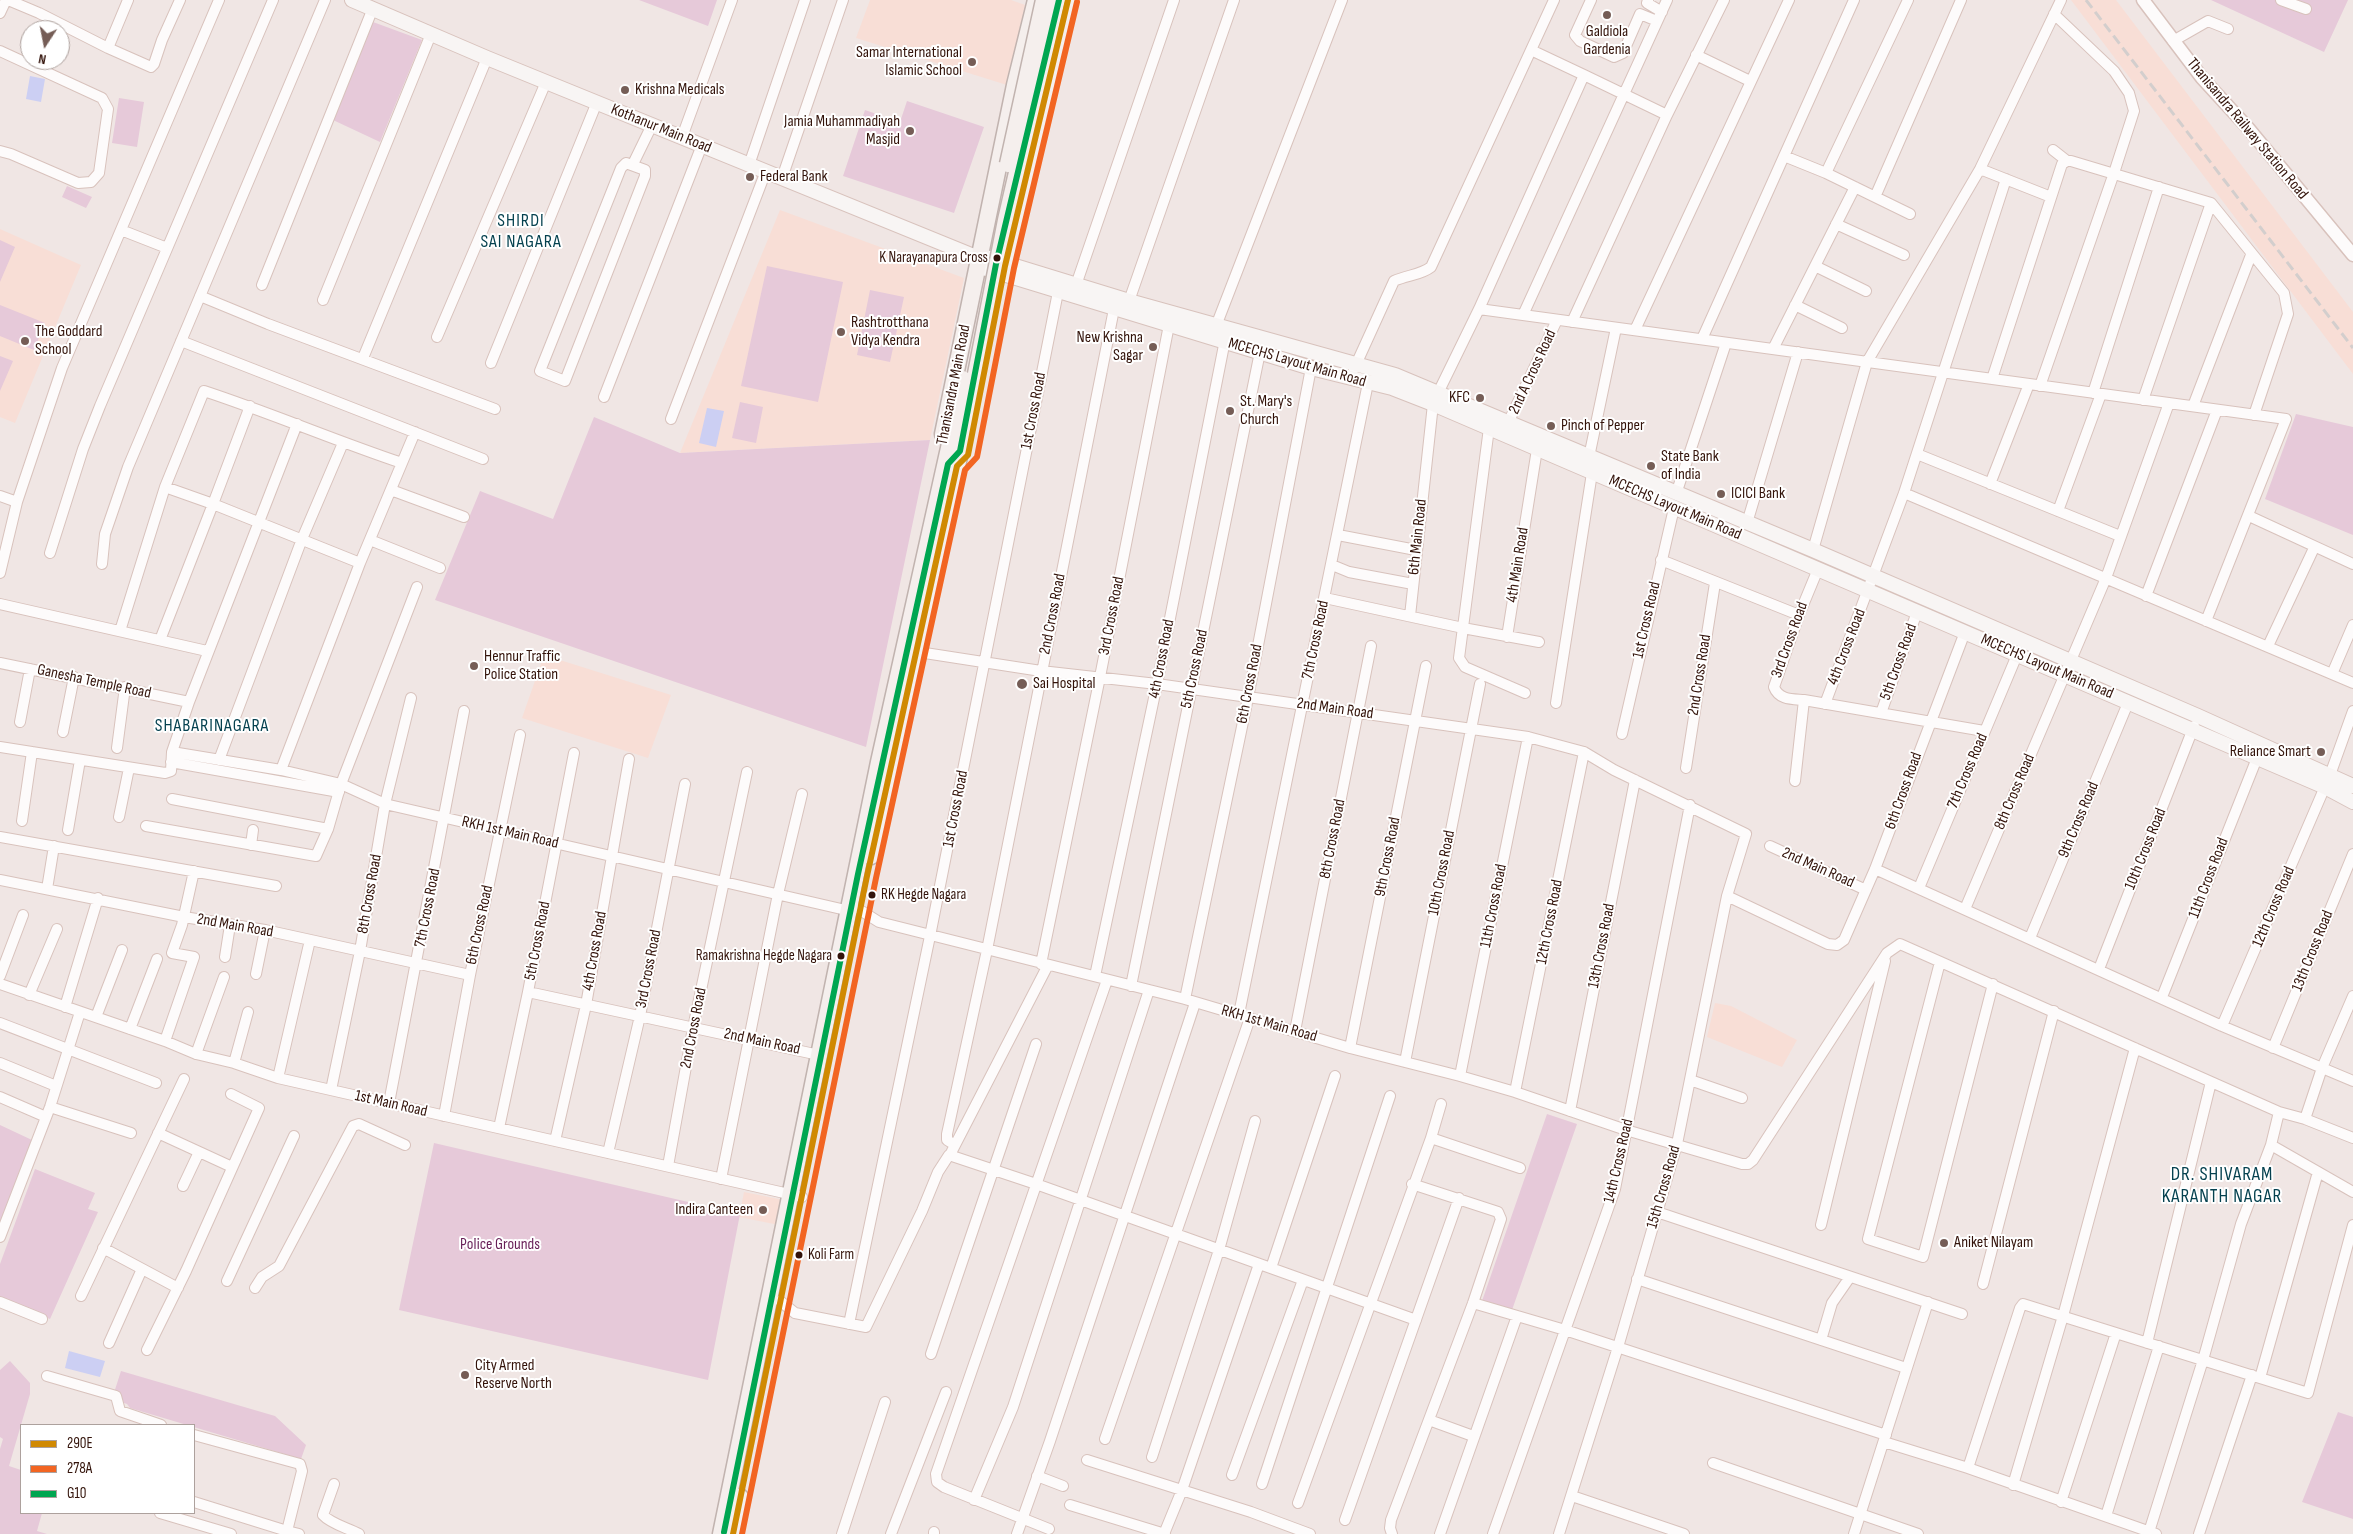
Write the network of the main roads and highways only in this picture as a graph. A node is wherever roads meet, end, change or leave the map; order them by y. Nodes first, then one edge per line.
1 (1036, 0) edge
2 (1044, 0) edge
3 (1057, 0) edge
4 (1068, 0) edge
5 (364, 3) edge
6 (976, 259) junction
7 (1008, 269) junction
8 (1223, 332) junction
9 (1436, 399) junction
10 (1538, 443) junction
11 (952, 459) junction
12 (1675, 501) junction
13 (1872, 583) junction
14 (2067, 668) junction
15 (2327, 781) junction
16 (2353, 786) edge
17 (2353, 802) edge
18 (855, 909) junction
19 (797, 1196) junction
20 (722, 1534) edge
21 (733, 1534) edge

1 - 6 main road, Thanisandra Main Road
2 - 11 main road, bridge
3 - 11 main road, bridge
4 - 7 main road, Thanisandra Main Road
5 - 6 main road, Kothanur Main Road
6 - 7 main road, MCECHS Layout Main Road
6 - 11 main road, Thanisandra Main Road
7 - 8 main road, MCECHS Layout Main Road
7 - 8 main road, MCECHS Layout Main Road
7 - 11 main road, Thanisandra Main Road
8 - 9 main road, MCECHS Layout Main Road
8 - 9 main road, MCECHS Layout Main Road
9 - 10 main road, MCECHS Layout Main Road
9 - 10 main road, MCECHS Layout Main Road
10 - 12 main road, MCECHS Layout Main Road
10 - 12 main road, MCECHS Layout Main Road
11 - 18 main road, Thanisandra Main Road
12 - 13 main road, MCECHS Layout Main Road
12 - 13 main road, MCECHS Layout Main Road
13 - 14 main road, MCECHS Layout Main Road
13 - 14 main road, MCECHS Layout Main Road
14 - 15 main road, MCECHS Layout Main Road
14 - 15 main road, MCECHS Layout Main Road
15 - 16 main road, MCECHS Layout Main Road
15 - 17 main road, MCECHS Layout Main Road
18 - 19 main road, Thanisandra Main Road
18 - 19 main road, Thanisandra Main Road
19 - 20 main road, Thanisandra Main Road
19 - 21 main road, Thanisandra Main Road

